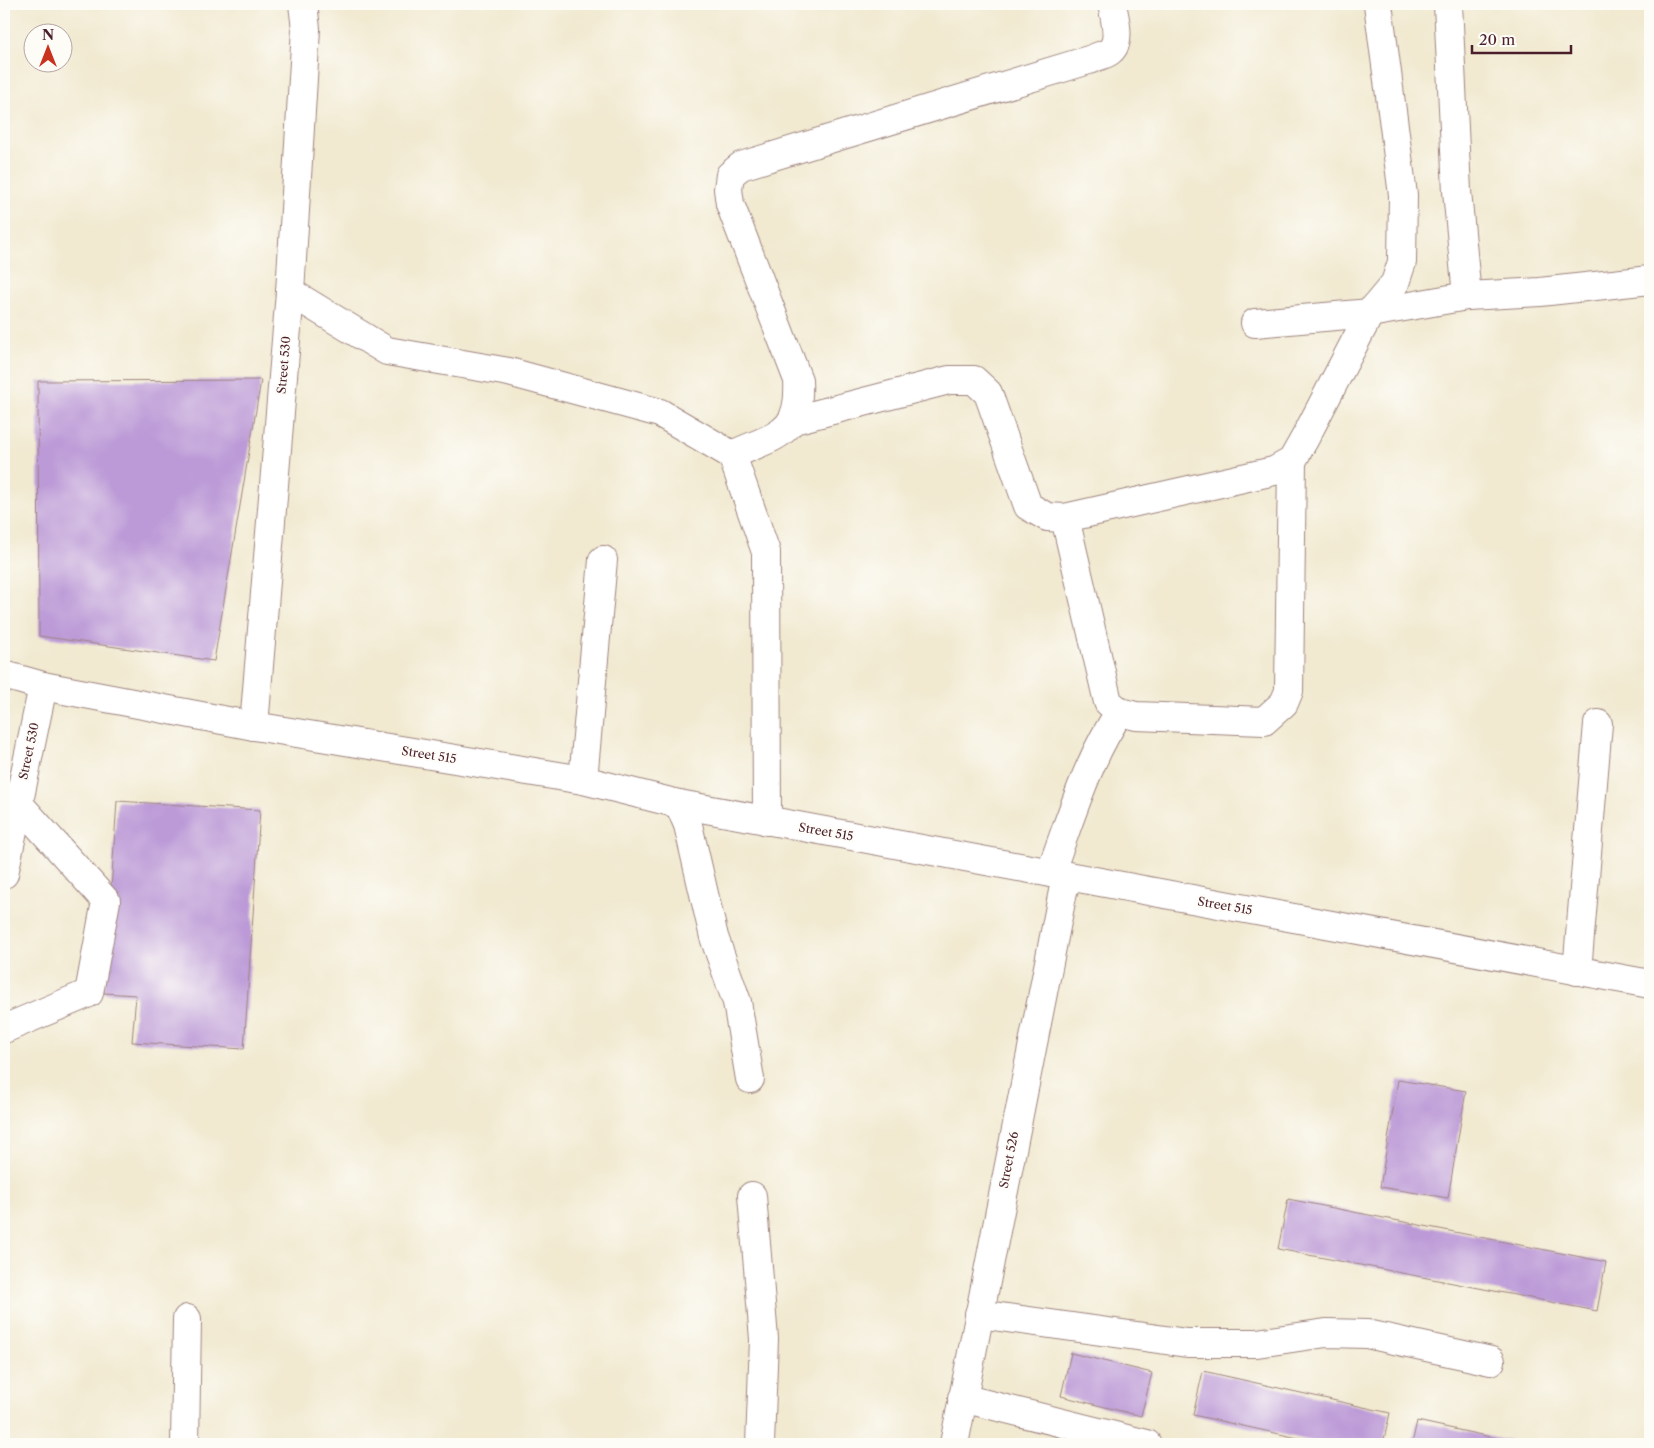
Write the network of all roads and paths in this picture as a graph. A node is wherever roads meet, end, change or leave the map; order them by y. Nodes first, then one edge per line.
1 (303, 4) edge
2 (1112, 4) edge
3 (1378, 4) edge
4 (1448, 4) edge
5 (1650, 280) edge
6 (290, 292) junction
7 (1467, 296) junction
8 (1370, 313) junction
9 (1255, 323) dead end
10 (794, 420) junction
11 (732, 455) junction
12 (1292, 460) junction
13 (1065, 518) junction
14 (603, 560) dead end
15 (4, 675) edge
16 (42, 686) junction
17 (1120, 712) junction
18 (1598, 724) dead end
19 (254, 726) junction
20 (583, 780) junction
21 (18, 803) junction
22 (679, 804) junction
23 (767, 821) junction
24 (4, 874) edge
25 (1058, 875) junction
26 (1577, 971) junction
27 (1650, 984) edge
28 (4, 1029) edge
29 (750, 1080) dead end
30 (752, 1196) dead end
31 (979, 1314) junction
32 (188, 1319) dead end
33 (1491, 1360) dead end
34 (962, 1398) junction
35 (185, 1444) edge
36 (760, 1444) edge
37 (954, 1444) edge
38 (1146, 1444) edge

1 - 6 street, Street 530
2 - 10 street
3 - 8 street
4 - 7 street
5 - 7 street
6 - 11 street
6 - 19 street, Street 530
7 - 8 street
8 - 9 street
8 - 12 street
10 - 11 street
10 - 13 street
11 - 23 street
12 - 13 street
12 - 17 street
13 - 17 street
14 - 20 street
15 - 16 street, Street 515
16 - 19 street, Street 515
16 - 21 street, Street 530
17 - 25 street, Street 526
18 - 26 street
19 - 20 street, Street 515
20 - 22 street, Street 515
21 - 24 street, Street 530
21 - 28 street
22 - 23 street, Street 515
22 - 29 street
23 - 25 street, Street 515
25 - 26 street, Street 515
25 - 31 street, Street 526
26 - 27 street, Street 515
30 - 36 street
31 - 33 street
31 - 34 street, Street 526
32 - 35 street
34 - 37 street, Street 526
34 - 38 street

